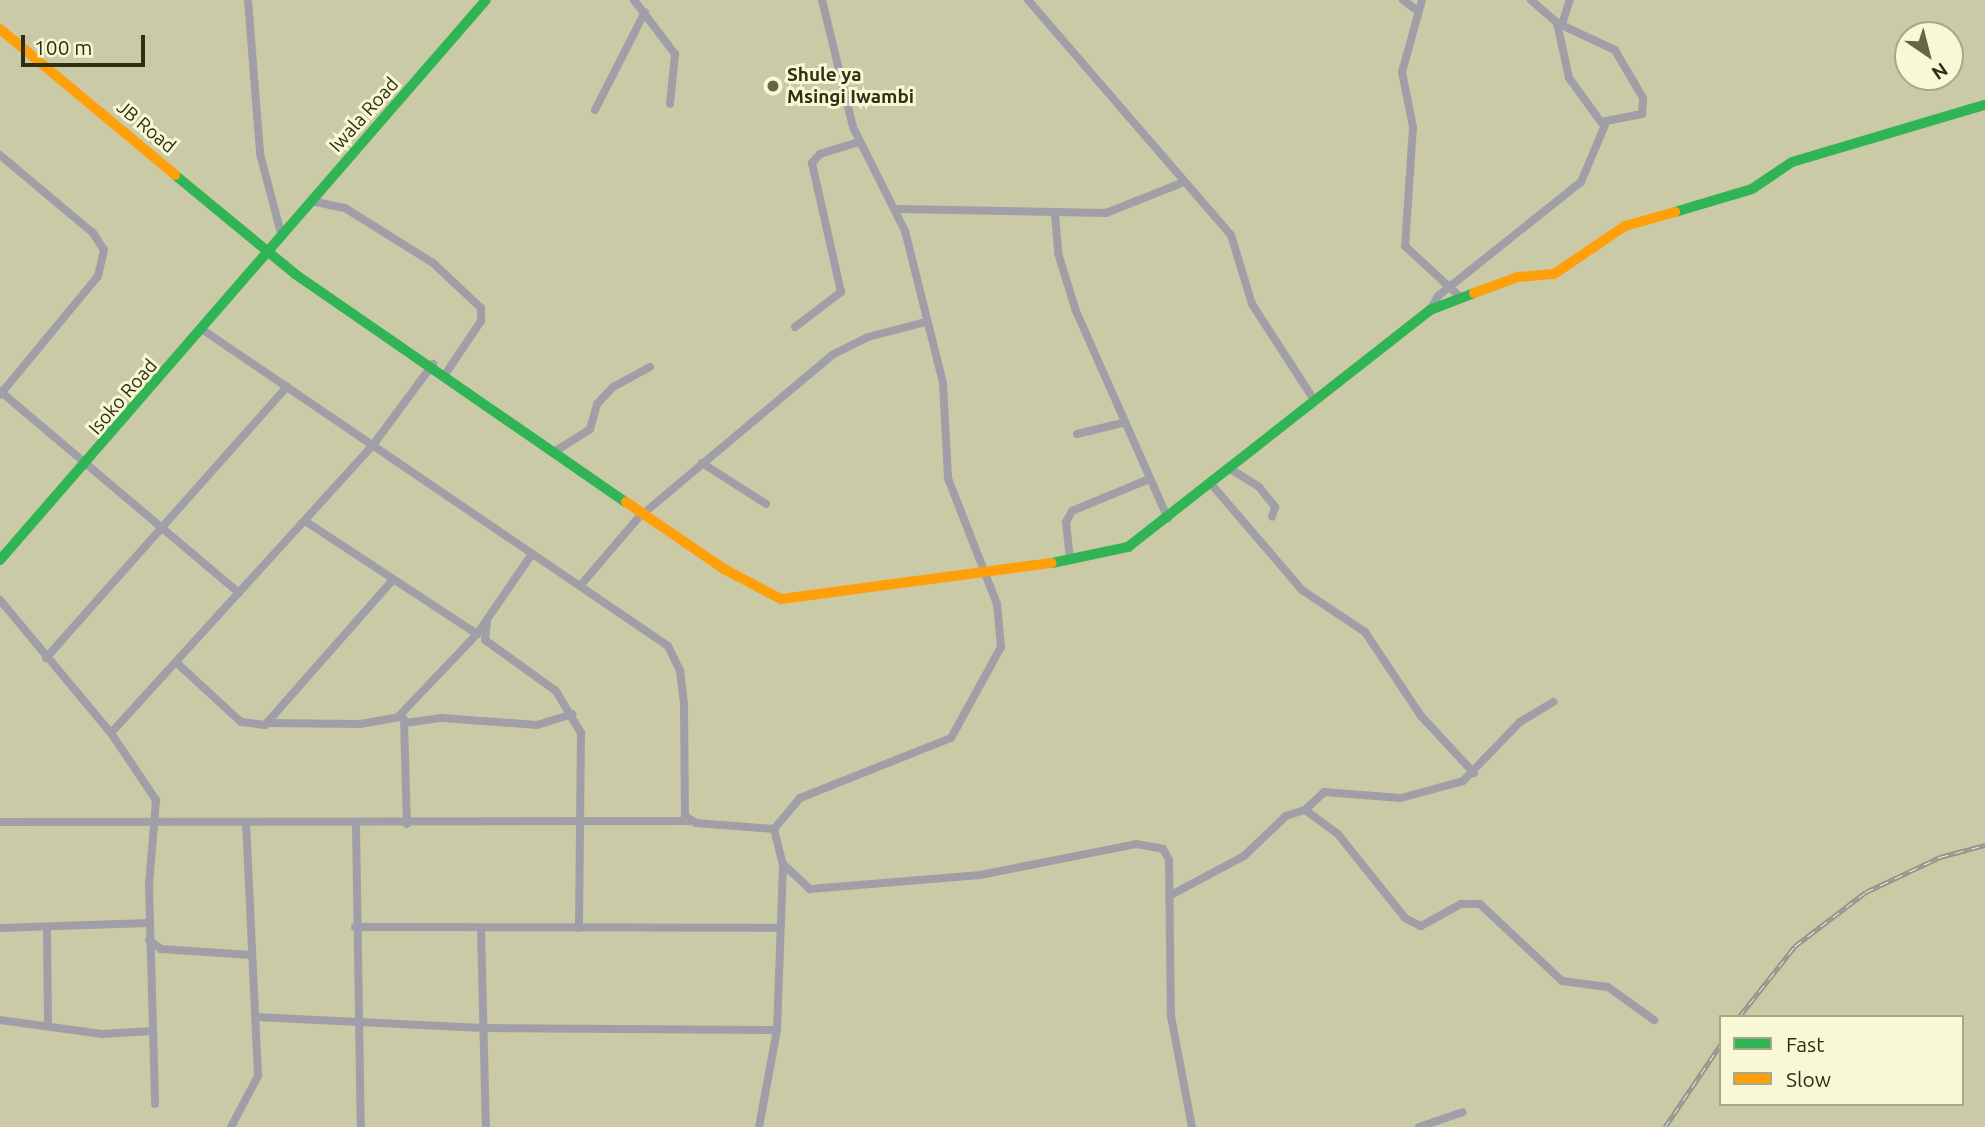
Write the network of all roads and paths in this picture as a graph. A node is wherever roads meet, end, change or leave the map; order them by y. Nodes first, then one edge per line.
1 (248, 0) edge
2 (486, 0) edge
3 (635, 0) edge
4 (822, 0) edge
5 (1028, 0) edge
6 (1403, 0) edge
7 (1422, 0) edge
8 (1531, 0) edge
9 (1570, 0) edge
10 (1418, 11) junction
11 (645, 12) junction
12 (1559, 23) junction
13 (0, 29) edge
14 (670, 104) dead end
15 (1985, 105) edge
16 (595, 110) dead end
17 (1605, 125) junction
18 (859, 142) junction
19 (0, 155) edge
20 (1184, 181) junction
21 (311, 201) junction
22 (898, 209) junction
23 (1055, 215) junction
24 (281, 233) junction
25 (269, 254) junction
26 (1456, 292) junction
27 (926, 322) junction
28 (795, 327) dead end
29 (203, 330) junction
30 (433, 365) junction
31 (650, 367) dead end
32 (446, 373) junction
33 (287, 387) junction
34 (1, 393) edge
35 (1314, 400) junction
36 (1122, 423) junction
37 (1077, 434) dead end
38 (373, 445) junction
39 (557, 450) junction
40 (90, 462) junction
41 (702, 463) junction
42 (1232, 470) junction
43 (1147, 480) junction
44 (1212, 485) junction
45 (766, 504) dead end
46 (645, 512) junction
47 (1272, 517) dead end
48 (1168, 519) junction
49 (305, 521) junction
50 (168, 527) junction
51 (533, 554) junction
52 (0, 560) edge
53 (1070, 560) junction
54 (982, 570) junction
55 (391, 582) junction
56 (580, 586) junction
57 (239, 593) junction
58 (0, 600) edge
59 (487, 622) junction
60 (477, 634) junction
61 (46, 658) junction
62 (179, 666) junction
63 (1553, 702) dead end
64 (403, 713) junction
65 (572, 715) junction
66 (267, 723) junction
67 (405, 723) junction
68 (111, 733) junction
69 (1474, 773) junction
70 (1305, 810) junction
71 (154, 820) junction
72 (688, 821) junction
73 (0, 822) edge
74 (246, 824) junction
75 (356, 824) junction
76 (407, 824) junction
77 (583, 824) junction
78 (774, 829) junction
79 (783, 864) junction
80 (1169, 895) junction
81 (149, 923) junction
82 (355, 927) junction
83 (0, 928) edge
84 (47, 928) junction
85 (481, 928) junction
86 (579, 928) junction
87 (779, 928) junction
88 (149, 940) junction
89 (251, 955) junction
90 (256, 1017) junction
91 (0, 1020) edge
92 (1654, 1020) dead end
93 (355, 1022) junction
94 (48, 1025) junction
95 (483, 1028) junction
96 (777, 1030) junction
97 (152, 1031) junction
98 (155, 1104) dead end
99 (1463, 1112) dead end
100 (230, 1127) edge
101 (361, 1127) edge
102 (486, 1127) edge
103 (759, 1127) edge
104 (1192, 1127) edge
105 (1419, 1127) edge

1 - 24 street
2 - 21 street, Iwala Road
3 - 11 street
4 - 18 street
5 - 20 street
6 - 10 street
7 - 10 street
8 - 12 street
9 - 12 street
10 - 26 street
11 - 14 street
11 - 16 street
12 - 17 street
12 - 17 street
13 - 25 street, JB Road
15 - 26 street, JB Road
17 - 26 street
18 - 22 street
18 - 28 street
19 - 34 street
20 - 23 street
20 - 35 street
21 - 24 street, Iwala Road
21 - 32 street
22 - 23 street
22 - 27 street
23 - 36 street
24 - 25 street, Iwala Road
25 - 29 street, Isoko Road
25 - 30 street, JB Road
26 - 35 street, JB Road
27 - 41 street
27 - 54 street
29 - 33 street
29 - 40 street, Isoko Road
30 - 32 street, JB Road
30 - 38 street
31 - 39 street
32 - 39 street, JB Road
33 - 38 street
33 - 50 street
34 - 40 street
35 - 42 street, JB Road
36 - 37 street
36 - 43 street
38 - 49 street
38 - 51 street
39 - 46 street, JB Road
40 - 50 street
40 - 52 street, Isoko Road
41 - 45 street
41 - 46 street
42 - 44 street, JB Road
42 - 47 street
43 - 48 street
43 - 53 street
44 - 48 street, JB Road
44 - 69 street
46 - 54 street, JB Road
46 - 56 street
48 - 53 street, JB Road
49 - 55 street
49 - 57 street
50 - 57 street
50 - 61 street
51 - 56 street
51 - 59 street
53 - 54 street, JB Road
54 - 78 street
55 - 60 street
55 - 66 street
56 - 72 street
57 - 62 street
58 - 61 street
59 - 60 street
59 - 65 street
60 - 64 street
61 - 68 street
62 - 66 street
62 - 68 street
63 - 69 street
64 - 66 street
64 - 67 street
65 - 67 street
65 - 77 street
67 - 76 street
68 - 71 street
69 - 70 street
70 - 80 street
70 - 92 street
71 - 73 street
71 - 74 street
71 - 81 street
72 - 77 street
72 - 78 street
74 - 75 street
74 - 89 street
75 - 76 street
75 - 82 street
76 - 77 street
77 - 86 street
78 - 79 street
79 - 80 street
79 - 87 street
80 - 104 street
81 - 84 street
81 - 88 street
82 - 85 street
82 - 93 street
83 - 84 street
84 - 94 street
85 - 86 street
85 - 95 street
86 - 87 street
87 - 96 street
88 - 89 street
88 - 97 street
89 - 90 street
90 - 93 street
90 - 100 street
91 - 94 street
93 - 95 street
93 - 101 street
94 - 97 street
95 - 96 street
95 - 102 street
96 - 103 street
97 - 98 street
99 - 105 street

